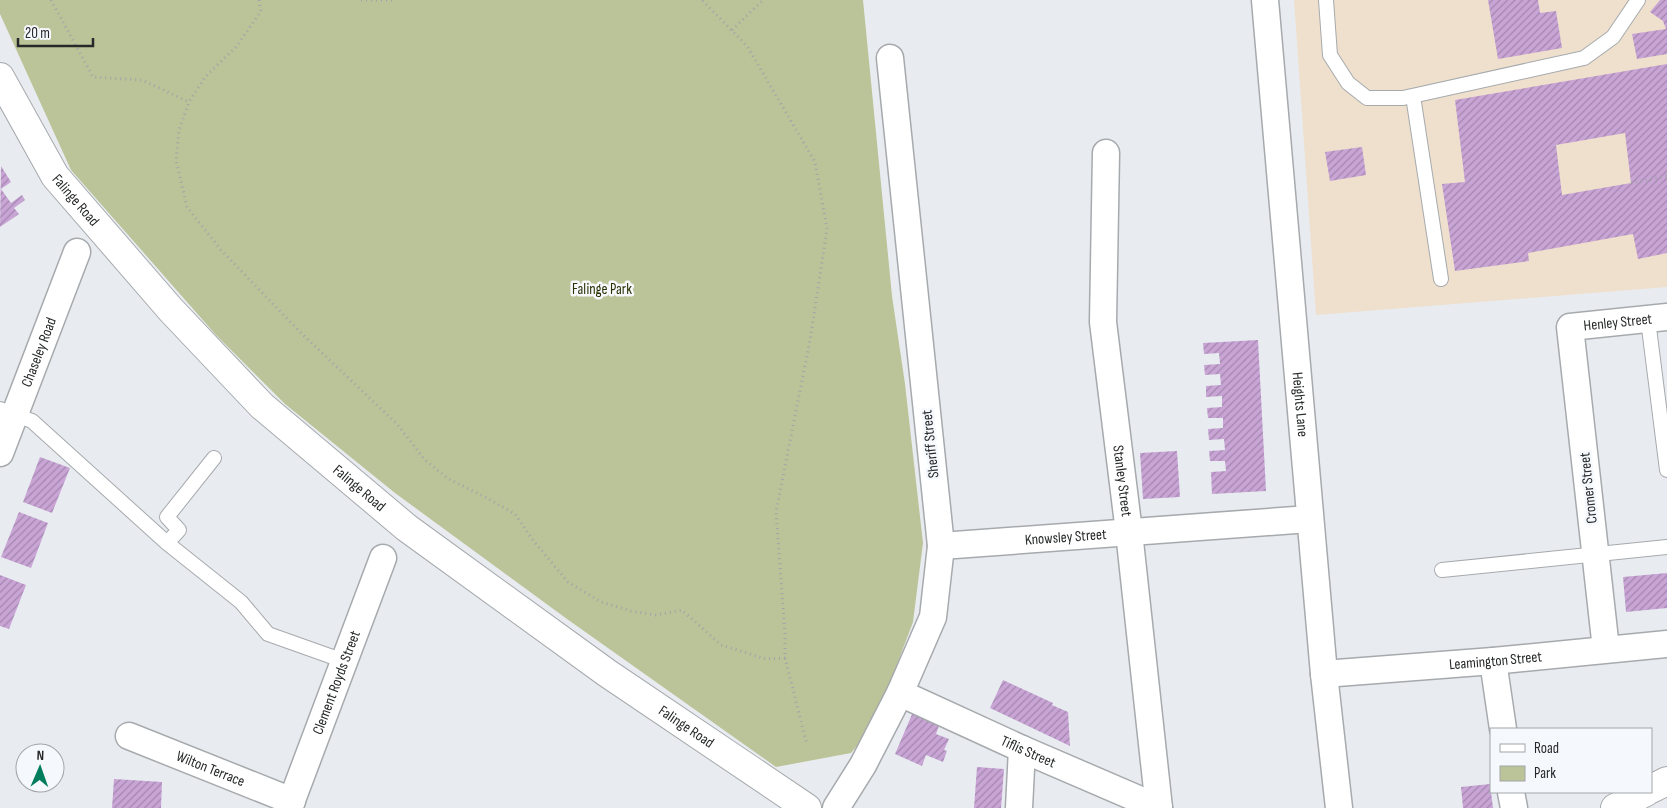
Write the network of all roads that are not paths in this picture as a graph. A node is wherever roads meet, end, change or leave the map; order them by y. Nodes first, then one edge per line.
1 (1265, 0) edge
2 (1326, 0) edge
3 (1638, 0) edge
4 (890, 58) dead end
5 (0, 77) edge
6 (1413, 96) junction
7 (1106, 153) dead end
8 (78, 252) dead end
9 (1442, 279) dead end
10 (1657, 318) edge
11 (1570, 327) joint
12 (8, 412) edge
13 (0, 453) edge
14 (214, 458) dead end
15 (1667, 470) edge
16 (1309, 520) junction
17 (1130, 532) junction
18 (167, 543) junction
19 (941, 546) junction
20 (1667, 547) edge
21 (1595, 554) junction
22 (383, 558) dead end
23 (1442, 570) dead end
24 (1667, 644) edge
25 (1606, 649) junction
26 (344, 661) junction
27 (1493, 662) junction
28 (1324, 674) junction
29 (900, 692) junction
30 (1503, 728) edge
31 (129, 736) dead end
32 (1022, 749) junction
33 (1667, 781) edge
34 (1652, 789) edge
35 (1511, 793) edge
36 (1644, 793) edge
37 (290, 805) edge
38 (808, 808) edge
39 (836, 808) edge
40 (1019, 808) edge
41 (1159, 808) edge
42 (1339, 808) edge
43 (1514, 808) edge
44 (1616, 808) edge

1 - 16 street, Heights Lane
2 - 6 lane
3 - 6 lane
4 - 19 street, Sheriff Street
5 - 38 main road, Falinge Road
6 - 9 lane
7 - 17 street, Stanley Street
8 - 12 street, Chaseley Road
10 - 11 street, Henley Street
10 - 15 lane
11 - 21 street, Cromer Street
12 - 13 street, Chaseley Road
12 - 18 lane
14 - 18 lane
16 - 17 street, Knowsley Street
16 - 28 street, Heights Lane
17 - 19 street, Knowsley Street
17 - 41 street, Stanley Street
18 - 26 lane
19 - 29 street, Sheriff Street
20 - 21 lane
21 - 23 lane
21 - 25 street, Cromer Street
22 - 26 street, Clement Royds Street
24 - 25 street, Leamington Street
25 - 27 street, Leamington Street
26 - 37 street, Clement Royds Street
27 - 28 street, Leamington Street
27 - 30 street
28 - 42 street, Heights Lane
29 - 32 street, Tiflis Street
29 - 39 street, Sheriff Street
31 - 37 street, Wilton Terrace
32 - 40 street
32 - 41 street, Tiflis Street
33 - 34 main road
35 - 43 street
36 - 44 main road

